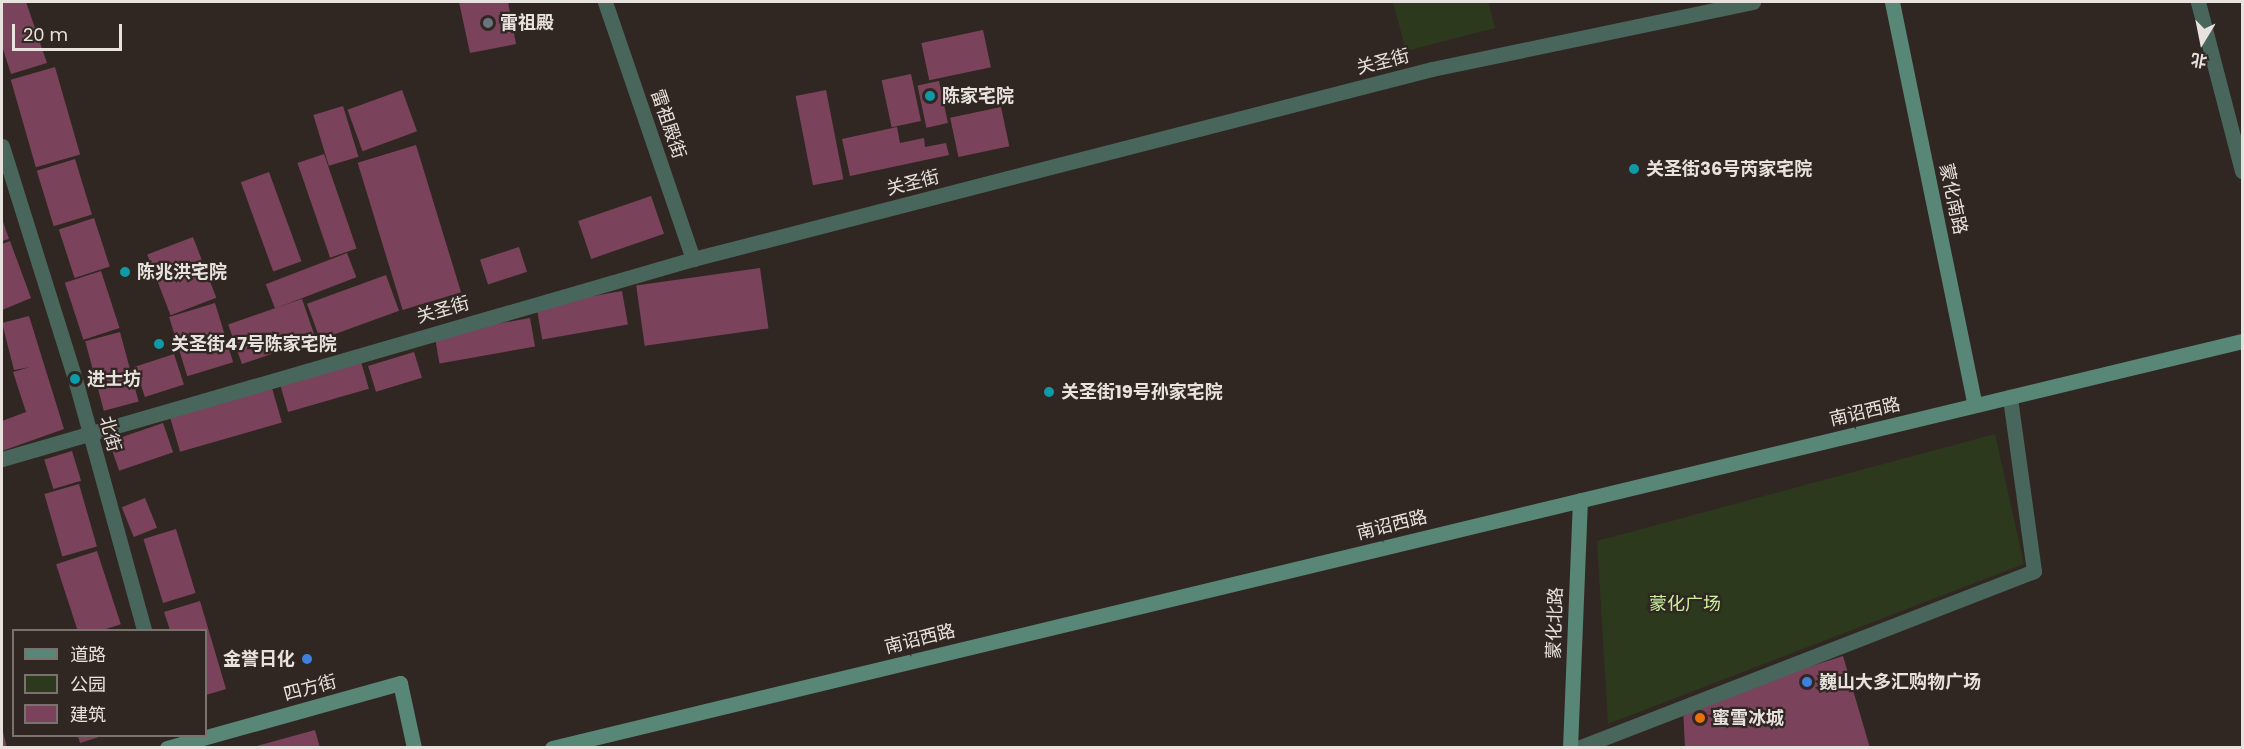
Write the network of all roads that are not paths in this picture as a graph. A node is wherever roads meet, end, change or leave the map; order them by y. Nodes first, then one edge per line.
1 (605, 2) edge
2 (1753, 2) edge
3 (1892, 2) edge
4 (2198, 2) edge
5 (2, 147) edge
6 (2242, 171) edge
7 (693, 259) junction
8 (2242, 341) edge
9 (2010, 396) junction
10 (1975, 405) junction
11 (89, 431) junction
12 (2, 459) edge
13 (1580, 500) junction
14 (144, 629) edge
15 (207, 734) edge
16 (195, 737) edge
17 (172, 743) edge
18 (414, 747) edge
19 (552, 747) edge
20 (1570, 747) edge
21 (1578, 747) edge

1 - 7 street, 雷祖殿街
2 - 7 street, 关圣街
3 - 10 main road, 蒙化南路
4 - 6 street
5 - 11 street, 北街
7 - 11 street, 关圣街
8 - 9 main road, 南诏西路
9 - 10 main road, 南诏西路
9 - 21 street
10 - 13 main road, 南诏西路
11 - 12 street, 关圣街
11 - 14 street, 北街
13 - 19 main road, 南诏西路
13 - 20 main road, 蒙化北路
15 - 18 main road, 四方街
16 - 17 main road, 四方街

